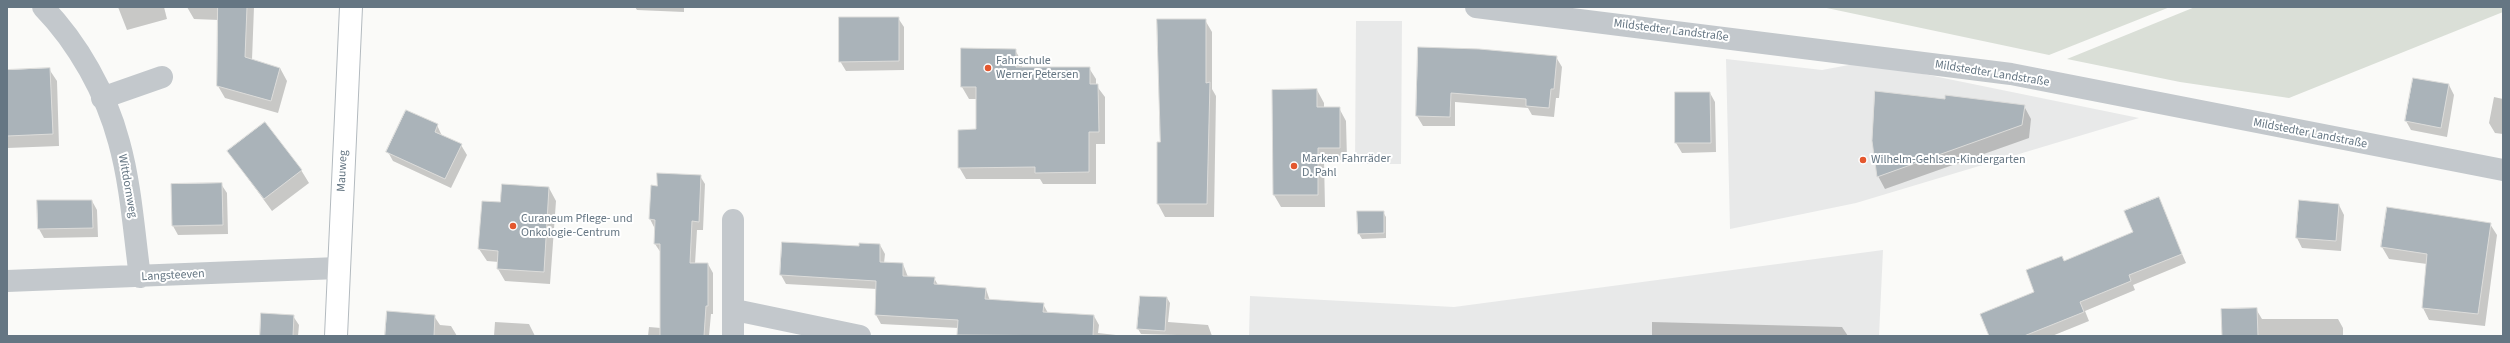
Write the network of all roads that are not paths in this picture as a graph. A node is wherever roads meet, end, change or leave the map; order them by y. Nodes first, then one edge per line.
1 (43, 7) edge
2 (352, 7) edge
3 (1476, 7) edge
4 (162, 77) dead end
5 (102, 98) junction
6 (2503, 170) edge
7 (734, 220) dead end
8 (338, 268) junction
9 (140, 278) junction
10 (7, 281) edge
11 (735, 310) junction
12 (336, 336) edge
13 (733, 336) edge
14 (860, 336) edge

1 - 5 street, Wittdornweg
2 - 8 street, Mauweg
3 - 6 street, Mildstedter Landstraße
4 - 5 street
5 - 9 street, Wittdornweg
7 - 11 street
8 - 9 street, Langsteeven
8 - 12 street, Mauweg
9 - 10 street, Langsteeven
11 - 13 street
11 - 14 street

